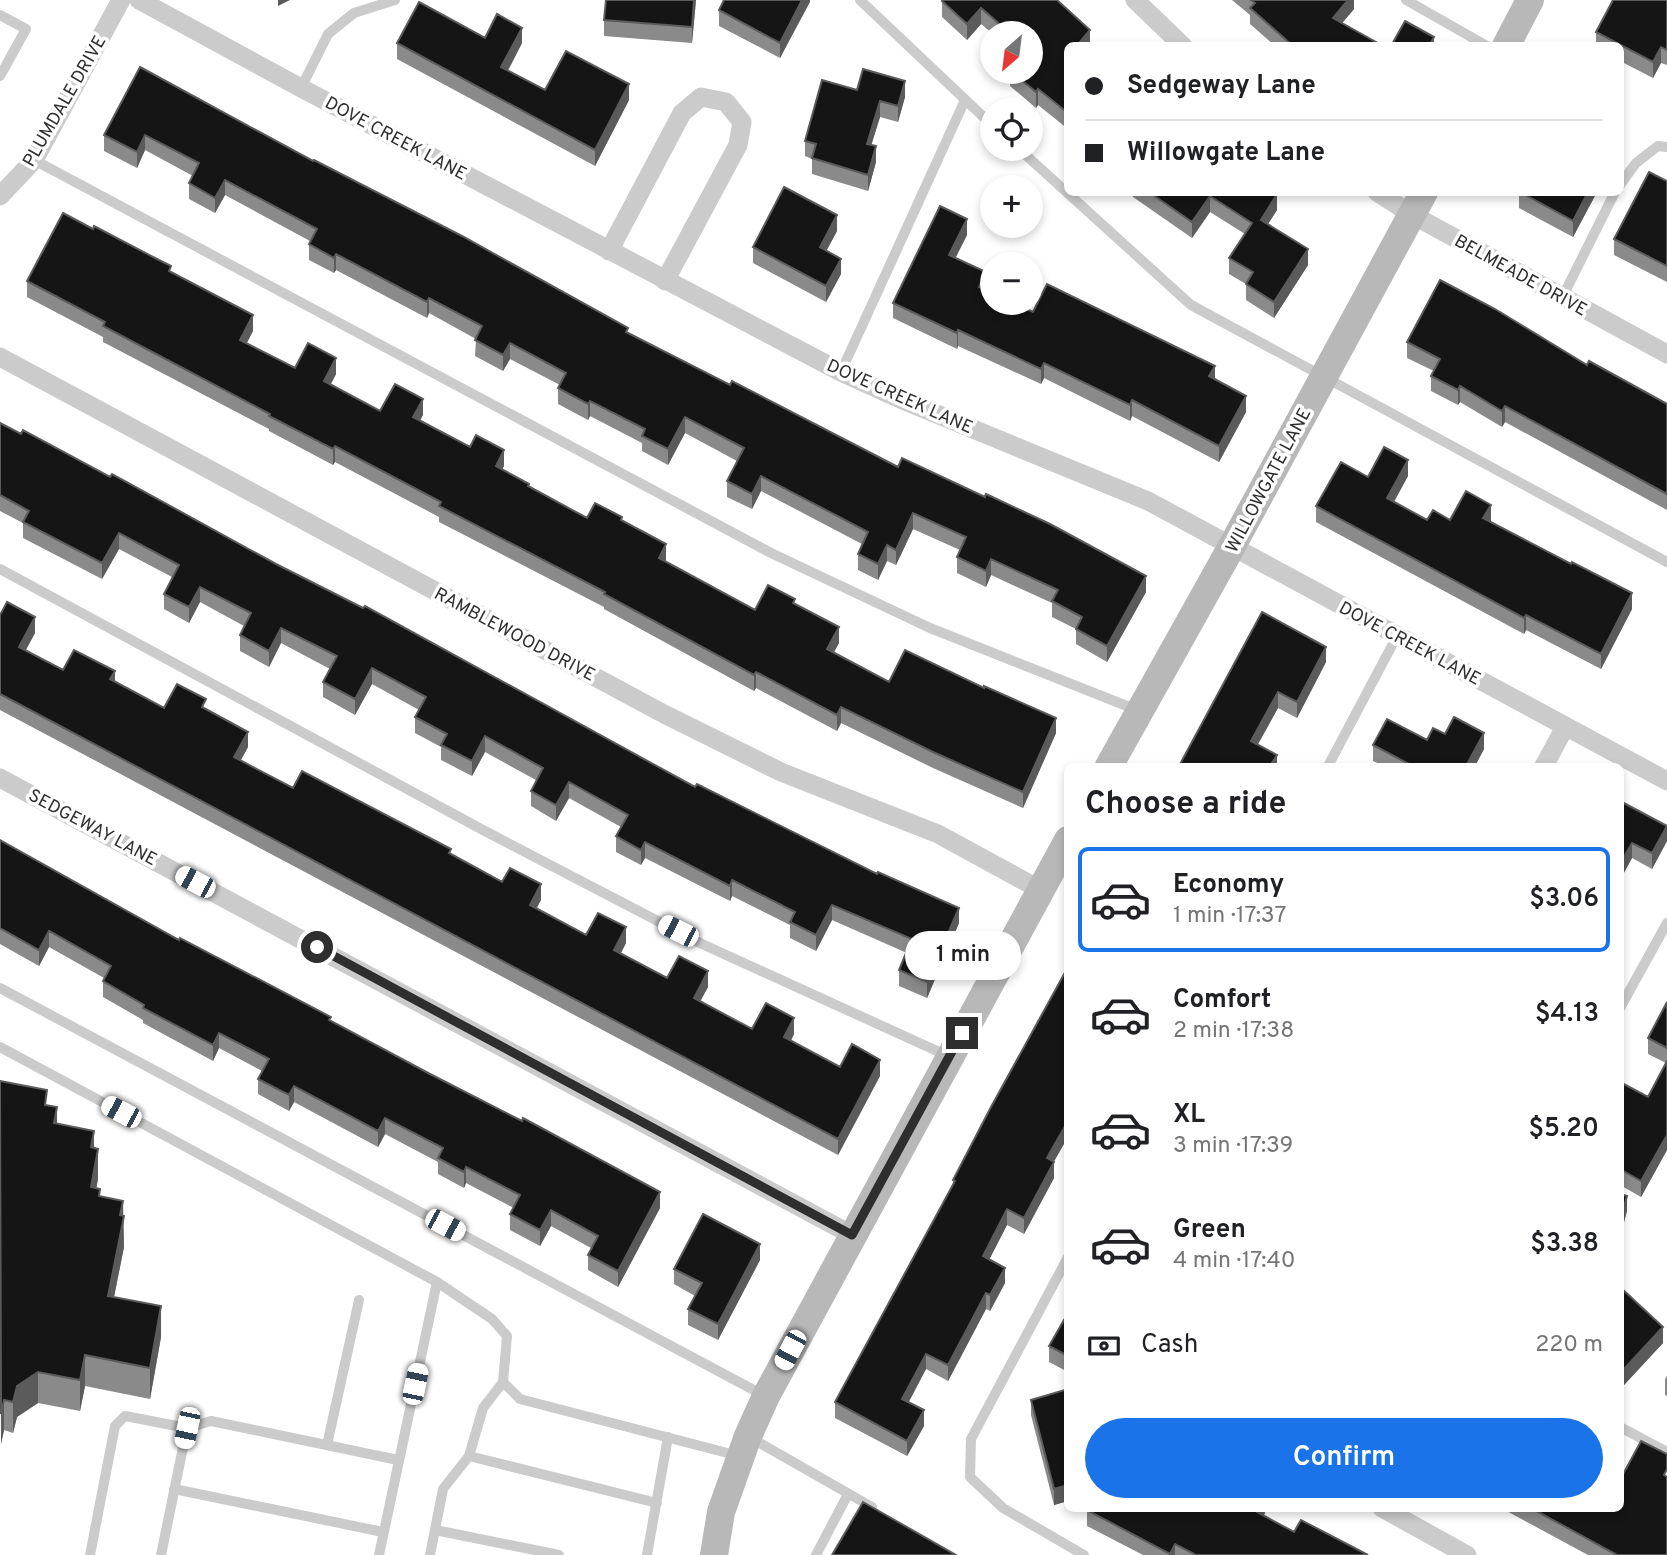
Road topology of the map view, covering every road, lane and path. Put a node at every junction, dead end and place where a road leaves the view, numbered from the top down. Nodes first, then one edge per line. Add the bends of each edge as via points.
1 (121, 0) edge
2 (139, 0) edge
3 (395, 0) edge
4 (860, 0) edge
5 (1135, 0) edge
6 (1406, 0) edge
7 (1530, 0) edge
8 (0, 15) edge
9 (1179, 42) edge
10 (1481, 42) edge
11 (1508, 42) edge
12 (0, 76) edge
13 (301, 88) junction
14 (965, 100) junction
15 (980, 114) edge
16 (1667, 147) edge
17 (34, 160) junction
18 (1032, 161) edge
19 (1624, 180) edge
20 (1064, 190) edge
21 (0, 196) edge
22 (1071, 196) edge
23 (1390, 196) edge
24 (1613, 196) edge
25 (1417, 204) edge
26 (609, 251) junction
27 (666, 281) junction
28 (1562, 298) junction
29 (1667, 354) edge
30 (0, 357) edge
31 (841, 372) junction
32 (1324, 377) junction
33 (1232, 546) junction
34 (1667, 562) edge
35 (0, 569) edge
36 (1397, 636) junction
37 (1141, 712) junction
38 (1566, 727) junction
39 (1112, 763) edge
40 (1330, 763) edge
41 (1546, 763) edge
42 (0, 778) edge
43 (1667, 781) edge
44 (1064, 847) edge
45 (1039, 889) junction
46 (1667, 923) edge
47 (0, 988) edge
48 (1624, 1001) edge
49 (0, 1046) edge
50 (949, 1056) junction
51 (852, 1235) junction
52 (1064, 1264) edge
53 (437, 1282) junction
54 (359, 1300) dead end
55 (503, 1382) junction
56 (766, 1396) junction
57 (187, 1428) junction
58 (1624, 1429) edge
59 (668, 1437) junction
60 (327, 1445) junction
61 (744, 1446) junction
62 (1667, 1452) edge
63 (469, 1455) junction
64 (398, 1460) junction
65 (174, 1489) junction
66 (848, 1494) junction
67 (657, 1503) junction
68 (1388, 1512) edge
69 (884, 1514) edge
70 (435, 1530) junction
71 (383, 1532) junction
72 (90, 1555) edge
73 (161, 1555) edge
74 (379, 1555) edge
75 (430, 1555) edge
76 (559, 1555) edge
77 (647, 1555) edge
78 (714, 1555) edge
79 (816, 1555) edge
80 (1084, 1555) edge
81 (1467, 1555) edge

1 - 17 street, PLUMDALE DRIVE
2 - 13 street, DOVE CREEK LANE
3 - 13 lane via 354,13 328,34
4 - 14 lane
5 - 9 street
6 - 10 lane
7 - 11 street
8 - 12 lane via 26,29
13 - 26 street, DOVE CREEK LANE
14 - 15 lane
14 - 31 lane
16 - 19 lane via 1658,146
17 - 21 street, PLUMDALE DRIVE
17 - 37 lane via 771,553 930,628
18 - 20 lane
22 - 32 lane via 1191,305
23 - 25 street, BELMEADE DRIVE
24 - 28 lane
25 - 28 street, BELMEADE DRIVE
25 - 32 street, WILLOWGATE LANE
26 - 27 street, DOVE CREEK LANE
26 - 27 street via 682,113 701,97 726,102 742,121 738,145
27 - 31 street, DOVE CREEK LANE
28 - 29 street, BELMEADE DRIVE
30 - 45 street, RAMBLEWOOD DRIVE via 664,714 781,772 938,834
31 - 33 street, DOVE CREEK LANE via 1148,501
32 - 33 street, WILLOWGATE LANE
32 - 34 lane
33 - 36 street, DOVE CREEK LANE
33 - 37 street, WILLOWGATE LANE
35 - 50 lane via 702,944
36 - 38 street, DOVE CREEK LANE
36 - 40 lane
37 - 39 street, WILLOWGATE LANE
38 - 41 street
38 - 43 street, DOVE CREEK LANE
42 - 51 street, SEDGEWAY LANE
44 - 45 street
45 - 50 street
46 - 48 lane
47 - 56 lane
49 - 53 lane
50 - 51 street
51 - 56 street
52 - 80 lane via 971,1438 970,1477 1003,1508
53 - 55 lane via 492,1319 507,1336
53 - 64 lane
54 - 60 lane
55 - 59 lane via 520,1399
55 - 63 lane via 484,1408
56 - 61 street
57 - 60 lane via 211,1421
57 - 65 lane
57 - 72 lane via 125,1416 115,1426
58 - 62 lane
59 - 61 lane
59 - 67 lane
60 - 64 lane
61 - 66 lane
61 - 78 street via 721,1512
63 - 67 lane
63 - 70 lane via 443,1489
64 - 71 lane
65 - 71 lane
65 - 73 lane
66 - 69 lane
66 - 79 lane
67 - 77 lane
68 - 81 street
70 - 75 lane
70 - 76 lane
71 - 74 lane

